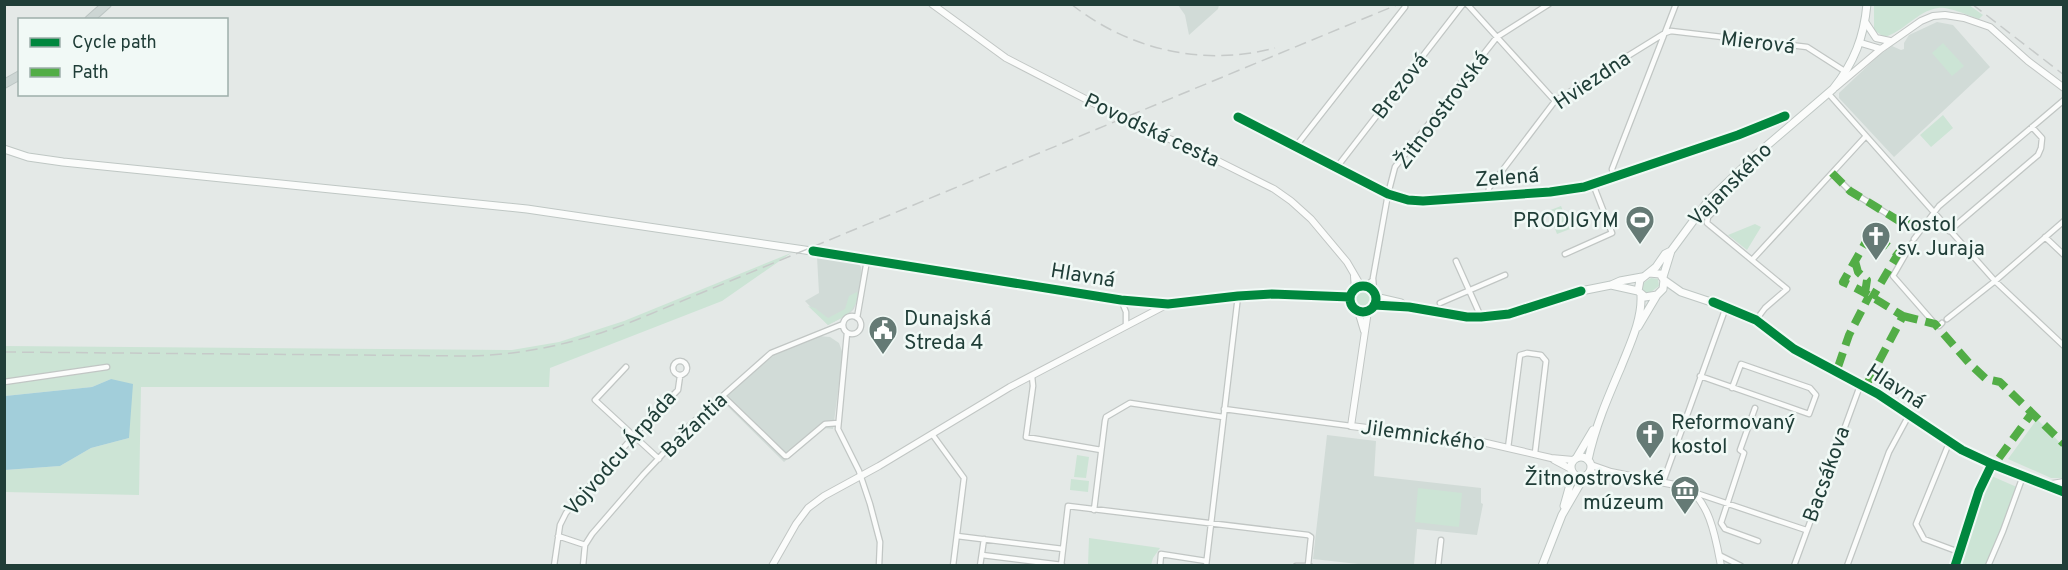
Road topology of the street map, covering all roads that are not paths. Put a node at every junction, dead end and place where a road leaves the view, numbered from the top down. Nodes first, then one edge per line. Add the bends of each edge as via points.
1 (107, 4) edge
2 (932, 4) edge
3 (1465, 4) edge
4 (1549, 4) edge
5 (1676, 4) edge
6 (1867, 4) edge
7 (1405, 7) dead end
8 (91, 18) edge
9 (1866, 23) junction
10 (1665, 33) junction
11 (1497, 37) junction
12 (1891, 41) junction
13 (1861, 43) junction
14 (1881, 49) junction
15 (1846, 72) junction
16 (18, 76) edge
17 (4, 84) edge
18 (2064, 87) edge
19 (1831, 91) junction
20 (2064, 100) edge
21 (1555, 101) junction
22 (1785, 116) dead end
23 (1238, 117) dead end
24 (2032, 127) junction
25 (1866, 136) junction
26 (1296, 146) junction
27 (4, 149) edge
28 (1337, 167) junction
29 (1832, 173) junction
30 (1614, 178) junction
31 (1593, 184) junction
32 (1388, 194) junction
33 (1488, 197) junction
34 (1708, 201) junction
35 (1933, 213) junction
36 (2064, 221) edge
37 (1921, 230) junction
38 (1948, 231) junction
39 (2045, 237) junction
40 (1671, 251) junction
41 (1565, 254) dead end
42 (2064, 255) edge
43 (867, 260) junction
44 (1752, 260) junction
45 (1456, 261) dead end
46 (1505, 275) dead end
47 (1646, 275) junction
48 (1663, 278) junction
49 (1373, 280) junction
50 (1995, 281) junction
51 (1611, 285) junction
52 (1360, 287) junction
53 (1469, 290) junction
54 (1681, 292) junction
55 (1640, 293) junction
56 (1658, 294) junction
57 (1238, 296) junction
58 (1350, 297) junction
59 (1374, 298) junction
60 (1121, 300) junction
61 (1440, 303) dead end
62 (1168, 304) junction
63 (1726, 306) junction
64 (1358, 311) junction
65 (1368, 311) junction
66 (1481, 317) junction
67 (857, 318) junction
68 (1756, 320) junction
69 (843, 324) junction
70 (1126, 326) junction
71 (1636, 329) junction
72 (1364, 332) junction
73 (847, 333) junction
74 (2064, 346) edge
75 (107, 367) dead end
76 (626, 367) dead end
77 (680, 376) dead end
78 (1032, 376) junction
79 (1700, 376) junction
80 (4, 382) edge
81 (1860, 383) junction
82 (1732, 388) junction
83 (723, 396) junction
84 (1755, 408) dead end
85 (1224, 409) junction
86 (1909, 415) junction
87 (1223, 417) junction
88 (1599, 420) junction
89 (838, 423) junction
90 (1352, 426) junction
91 (932, 434) junction
92 (634, 436) junction
93 (1949, 443) junction
94 (1508, 448) junction
95 (1101, 450) junction
96 (1535, 453) junction
97 (1551, 458) junction
98 (658, 459) junction
99 (1575, 459) junction
100 (1590, 462) junction
101 (1992, 464) junction
102 (1572, 472) junction
103 (1611, 472) junction
104 (861, 476) junction
105 (1586, 476) junction
106 (2023, 476) junction
107 (1663, 482) junction
108 (2064, 482) edge
109 (2044, 485) junction
110 (1693, 492) junction
111 (2064, 492) edge
112 (1727, 502) junction
113 (1094, 510) junction
114 (1562, 515) junction
115 (1210, 524) junction
116 (1806, 530) junction
117 (558, 536) junction
118 (957, 536) junction
119 (981, 539) junction
120 (1441, 540) dead end
121 (1758, 541) dead end
122 (585, 545) junction
123 (1063, 549) junction
124 (1959, 552) junction
125 (982, 555) junction
126 (1719, 555) junction
127 (1206, 563) edge
128 (1061, 565) edge
129 (1309, 565) edge
130 (554, 566) edge
131 (583, 566) edge
132 (772, 566) edge
133 (879, 566) edge
134 (953, 566) edge
135 (980, 566) edge
136 (1160, 566) edge
137 (1296, 566) edge
138 (1438, 566) edge
139 (1542, 566) edge
140 (1721, 566) edge
141 (1741, 566) edge
142 (1794, 566) edge
143 (1846, 566) edge
144 (1955, 566) edge
145 (1988, 566) edge

1 - 8 main road
2 - 52 street, Povodská cesta via 1006,58 1130,122 1274,189 1311,219 1347,262
3 - 11 street
3 - 28 street, Brezová
4 - 11 street, Žitnoostrovská
5 - 10 street
6 - 9 main road, Vajanského
7 - 26 street
9 - 12 street via 1876,38
9 - 13 main road, Vajanského
10 - 15 street, Mierová via 1807,47
10 - 21 street, Hviezdna
10 - 30 street via 1612,169
11 - 21 street
11 - 32 street, Žitnoostrovská via 1395,168
12 - 14 street
12 - 18 street via 1933,16 1964,18 1990,27
13 - 14 street
13 - 15 main road, Vajanského
14 - 19 street
15 - 19 main road, Vajanského
16 - 17 main road
19 - 25 street
19 - 34 main road, Vajanského
20 - 24 street
21 - 33 street, Hviezdna via 1489,188
22 - 30 street, Zelená
23 - 26 street, Zelená
24 - 35 street
24 - 38 street via 2042,138 2038,155
25 - 29 street
25 - 35 street
26 - 28 street, Zelená
27 - 43 main road, Hlavná via 63,162 527,209
28 - 32 street, Zelená
29 - 37 street via 1850,191 1909,227 1911,224
29 - 44 street
30 - 31 street, Zelená
31 - 33 street, Zelená
31 - 41 street via 1612,232
32 - 33 street, Zelená via 1408,200
32 - 49 street, Žitnoostrovská
34 - 40 main road, Vajanského
34 - 44 street via 1716,209 1707,223
35 - 37 street
35 - 38 street
36 - 39 street
37 - 50 street via 1893,276 1935,324 1939,326
38 - 50 street
39 - 42 street
39 - 50 street
40 - 47 main road
40 - 48 main road
43 - 60 main road, Hlavná
43 - 67 street
44 - 68 street via 1787,289
45 - 53 street
46 - 53 street
47 - 48 main road via 1656,273
47 - 51 main road
47 - 55 main road via 1638,285
48 - 54 main road
48 - 56 main road via 1663,289
49 - 52 street
49 - 59 street, Žitnoostrovská
50 - 74 street
51 - 55 main road
51 - 66 main road via 1509,314
52 - 58 main road
52 - 59 main road
53 - 61 street
53 - 66 street
54 - 56 main road
54 - 63 main road, Hlavná
55 - 56 main road via 1649,297
55 - 71 main road
56 - 71 main road
57 - 58 main road, Hlavná
57 - 62 main road, Hlavná
57 - 85 street
58 - 64 main road via 1351,306
59 - 65 main road
59 - 66 main road
60 - 62 main road, Hlavná
60 - 70 street
62 - 70 street
63 - 68 main road, Hlavná
63 - 79 street
64 - 65 main road
64 - 72 street, Jilemnického
65 - 72 street, Jilemnického
67 - 69 street via 848,317
67 - 73 street via 859,331
68 - 81 main road, Hlavná via 1794,349
69 - 73 street
69 - 83 street, Bažantia via 771,353
70 - 78 street
71 - 88 main road
72 - 90 street, Jilemnického
73 - 89 street
75 - 80 street
76 - 92 street via 595,400
77 - 92 street, Vojvodcu Árpáda via 678,390
78 - 91 street
78 - 95 street via 1026,437
79 - 82 street
79 - 107 street
81 - 86 main road, Hlavná
81 - 116 street, Bacsákova
82 - 82 street via 1809,414 1816,395 1810,388 1741,364
83 - 89 street via 785,456 825,424
83 - 98 street, Bažantia
84 - 112 street
85 - 87 street
85 - 90 street
86 - 93 main road, Hlavná
86 - 143 street via 1888,452
87 - 95 street via 1130,403 1106,417
87 - 115 street
88 - 99 main road
88 - 100 main road
89 - 104 street
90 - 94 street, Jilemnického
91 - 104 street
91 - 118 street via 964,478
92 - 98 street
92 - 117 street, Vojvodcu Árpáda via 566,513
93 - 101 main road, Hlavná
93 - 124 street via 1917,518 1917,527 1924,539
94 - 96 street, Jilemnického
94 - 96 street via 1520,355 1527,352 1541,355 1546,361
95 - 113 street
96 - 97 street, Jilemnického
97 - 99 street, Jilemnického
97 - 102 street, Jilemnického
98 - 122 street, Bažantia
99 - 100 main road via 1584,457
99 - 102 main road
100 - 103 street
100 - 105 main road
101 - 106 main road, Hlavná
101 - 124 street
102 - 105 main road
102 - 114 main road
103 - 105 street
103 - 107 street
104 - 132 street via 808,508
104 - 133 street via 880,542
105 - 114 main road
106 - 109 main road, Hlavná
106 - 145 street
107 - 110 street
108 - 109 street
109 - 111 main road, Hlavná
110 - 112 street
110 - 126 street via 1709,520
112 - 116 street
112 - 121 street via 1723,527
113 - 115 street
113 - 123 street via 1068,506
114 - 139 main road
115 - 127 street
115 - 129 street via 1311,537
116 - 142 street, Bacsákova
117 - 122 street
117 - 130 street, Vojvodcu Árpáda
118 - 119 street
118 - 134 street
119 - 123 street
119 - 125 street
120 - 138 street
122 - 131 street
123 - 128 street
124 - 144 street
125 - 128 street
125 - 135 street
126 - 140 street
126 - 141 street
127 - 136 street via 1161,554
129 - 137 street

